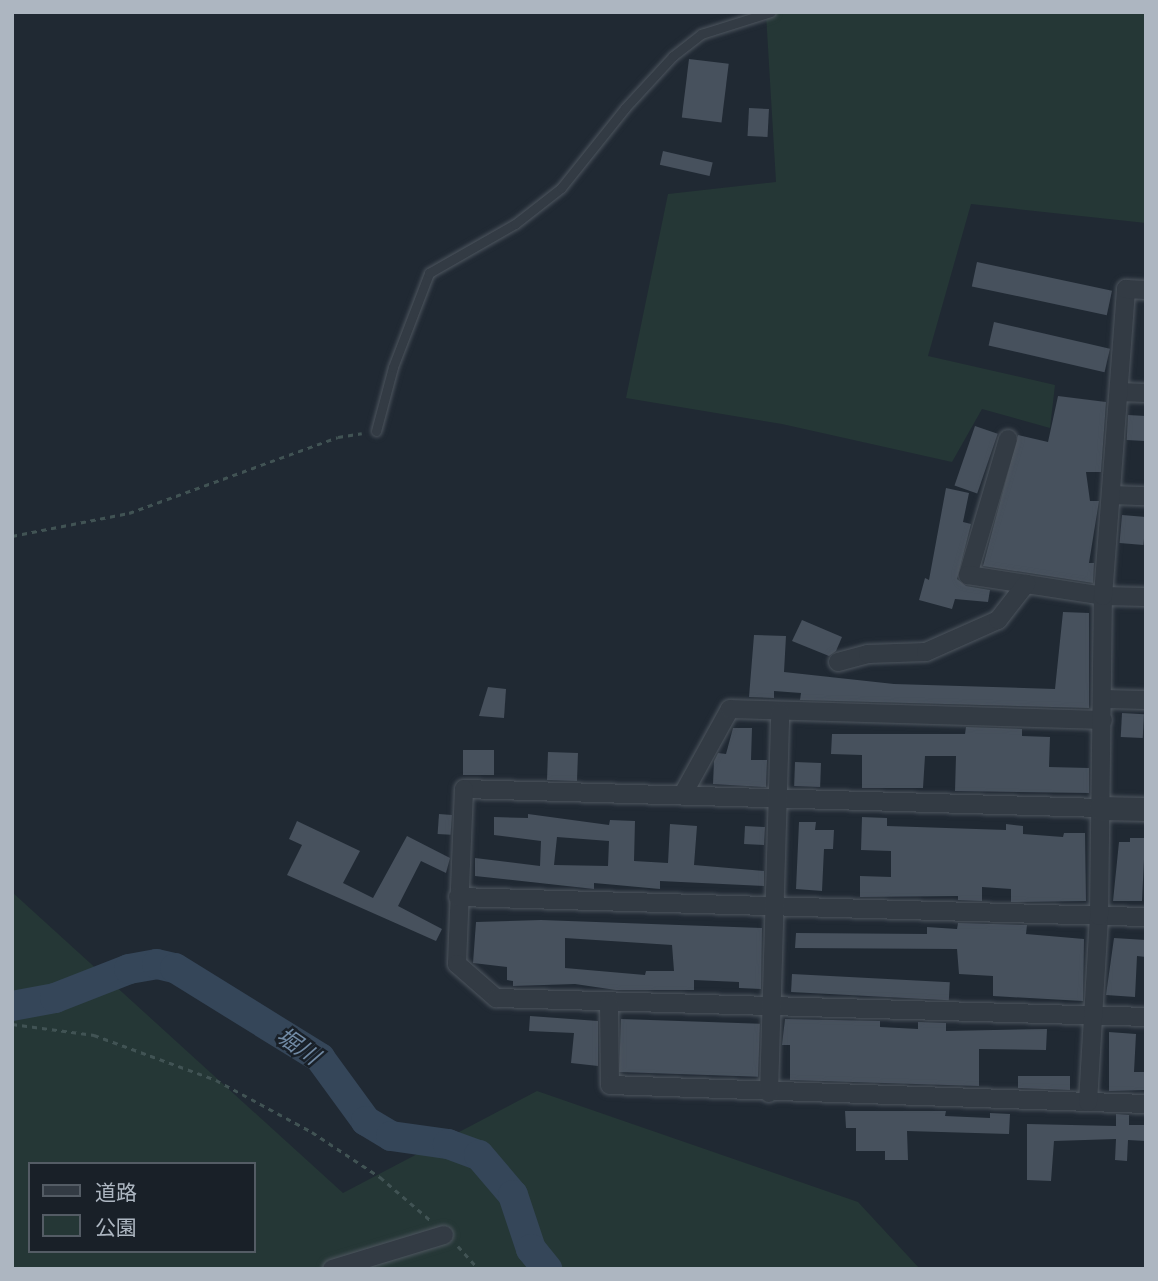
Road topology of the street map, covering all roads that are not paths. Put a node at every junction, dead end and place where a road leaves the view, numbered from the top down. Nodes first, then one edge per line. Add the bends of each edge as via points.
1 (771, 12) edge
2 (1146, 290) edge
3 (1119, 392) junction
4 (1146, 393) edge
5 (376, 431) road end
6 (1008, 439) dead end
7 (1111, 495) junction
8 (1146, 496) edge
9 (1026, 584) junction
10 (1103, 596) junction
11 (1146, 597) edge
12 (838, 662) dead end
13 (1104, 699) junction
14 (1146, 700) edge
15 (780, 712) junction
16 (1103, 720) junction
17 (682, 794) junction
18 (778, 799) junction
19 (1100, 808) junction
20 (1146, 809) edge
21 (458, 897) junction
22 (774, 905) junction
23 (1098, 916) junction
24 (1146, 917) edge
25 (609, 1004) junction
26 (772, 1009) junction
27 (1094, 1016) junction
28 (1146, 1017) edge
29 (769, 1093) junction
30 (1088, 1102) junction
31 (1146, 1104) edge
32 (444, 1235) road end
33 (332, 1269) edge

1 - 5 lane via 734,22 692,42 625,108 561,188 515,224 429,273 393,367
2 - 3 street via 1126,289
3 - 4 street
3 - 7 street
6 - 9 street via 968,575
7 - 8 street
7 - 10 street
9 - 10 street
9 - 12 street via 998,620 926,652 868,654
10 - 11 street
10 - 13 street
13 - 14 street
13 - 16 street
15 - 16 street
15 - 17 street via 730,709
15 - 18 street
16 - 19 street
17 - 18 street
17 - 21 street via 464,789
18 - 19 street
18 - 22 street
19 - 20 street
19 - 23 street
21 - 22 street
21 - 25 street via 457,964 496,998
22 - 23 street
22 - 26 street
23 - 24 street
23 - 27 street
25 - 26 street
25 - 29 street via 610,1085
26 - 27 street
26 - 29 street
27 - 28 street
27 - 30 street
29 - 30 street
30 - 31 street
32 - 33 street

